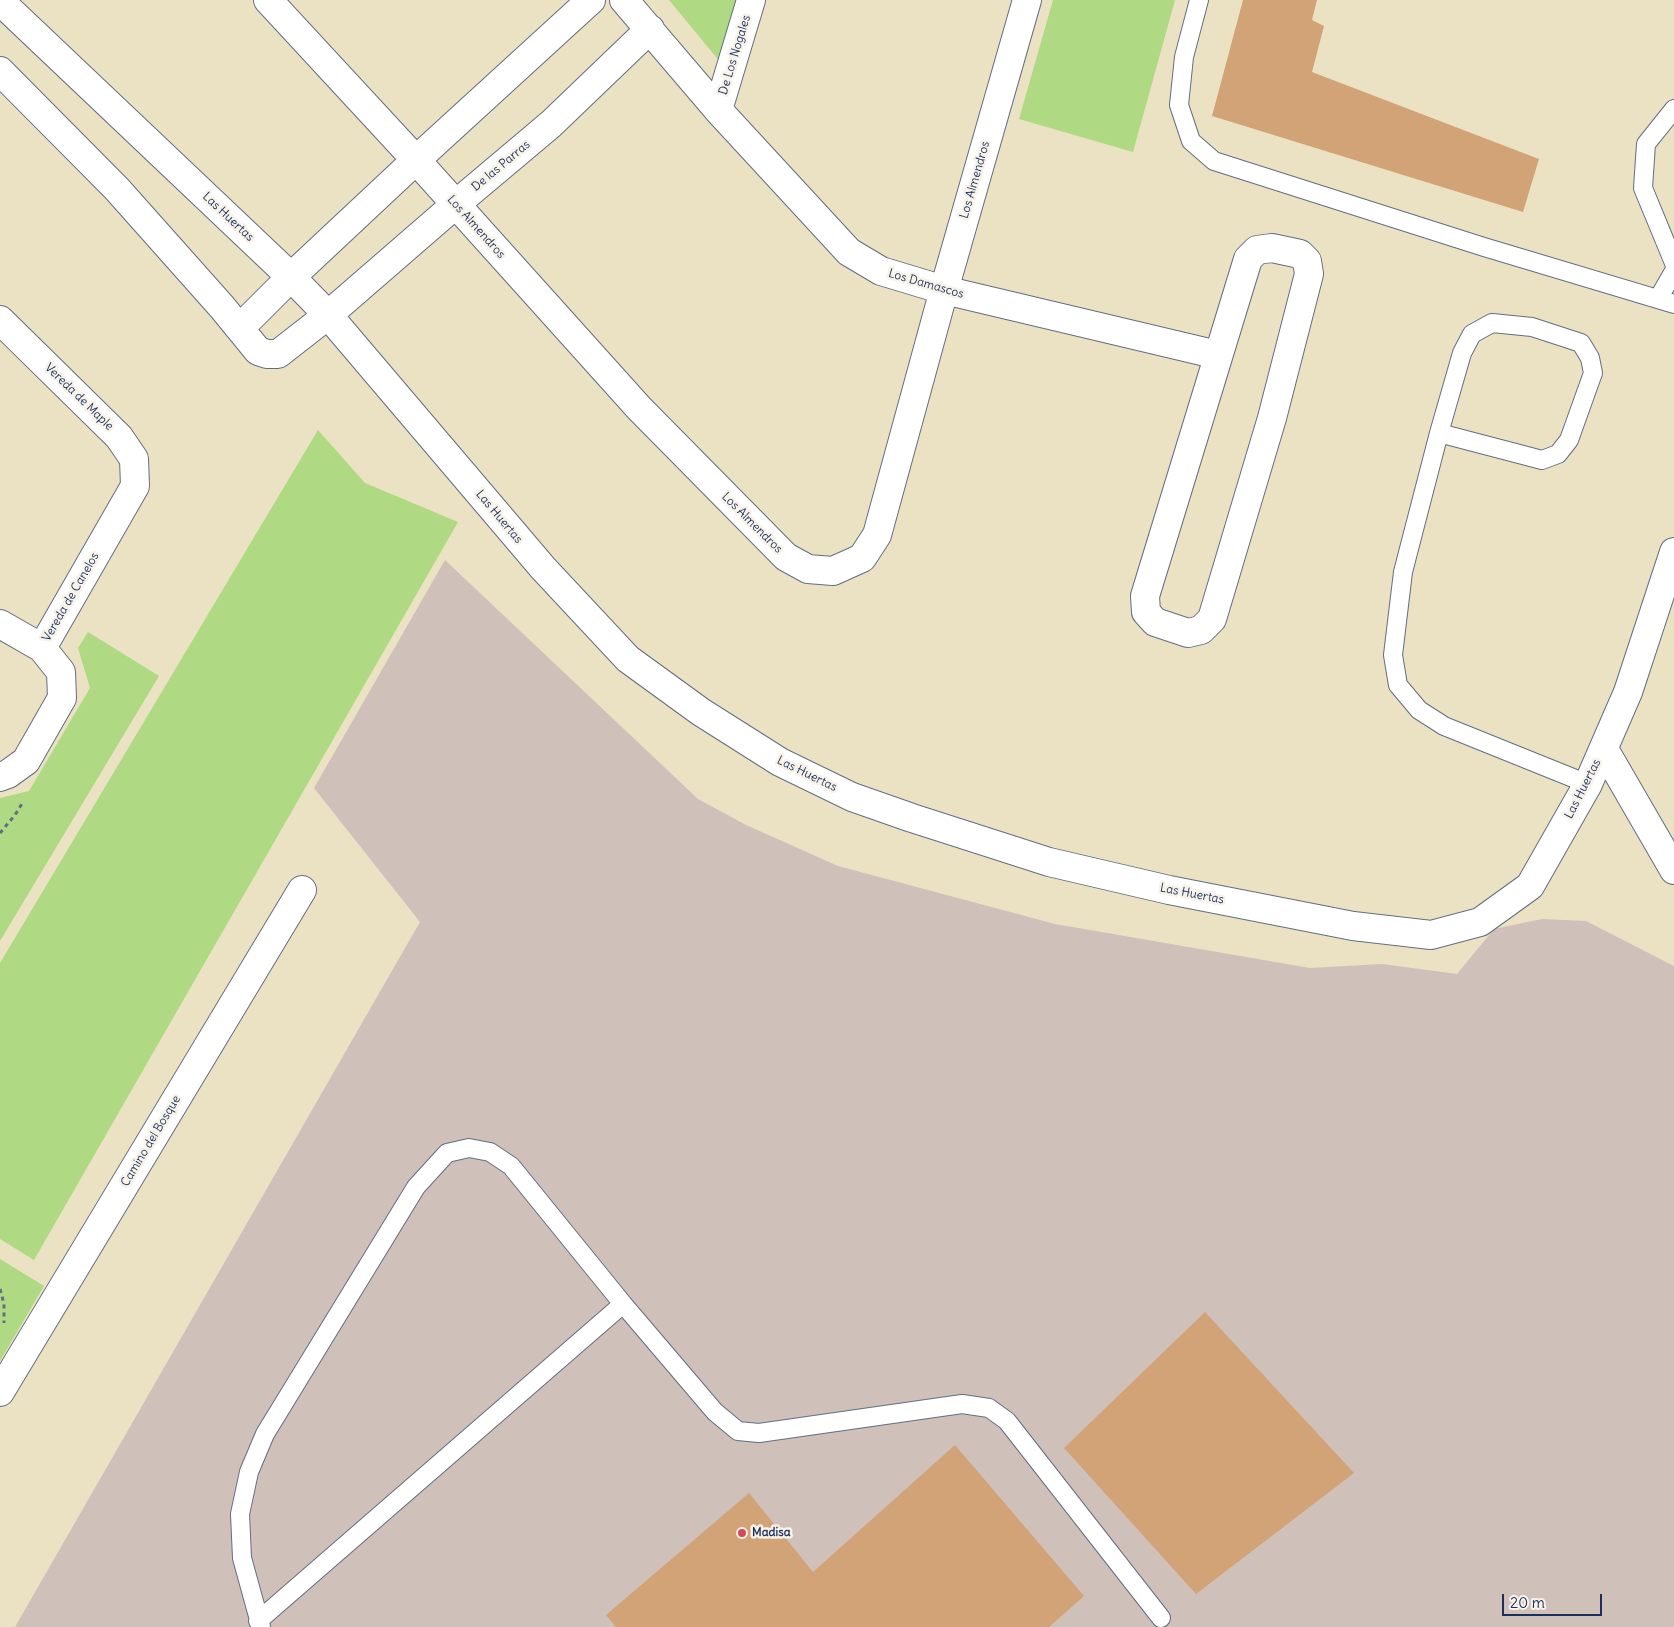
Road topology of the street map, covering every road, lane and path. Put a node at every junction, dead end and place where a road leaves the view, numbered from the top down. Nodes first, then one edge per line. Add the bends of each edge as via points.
1 (0, 0) edge
2 (268, 0) edge
3 (591, 0) edge
4 (624, 0) edge
5 (751, 0) edge
6 (1027, 0) edge
7 (1199, 0) edge
8 (650, 29) junction
9 (0, 71) edge
10 (1674, 109) edge
11 (718, 110) junction
12 (416, 160) junction
13 (456, 204) junction
14 (1674, 263) edge
15 (1674, 271) edge
16 (292, 277) junction
17 (944, 290) junction
18 (1666, 302) edge
19 (328, 315) junction
20 (0, 320) edge
21 (240, 328) junction
22 (1218, 355) junction
23 (1439, 433) junction
24 (135, 486) joint
25 (1674, 552) edge
26 (0, 624) edge
27 (42, 648) junction
28 (1604, 749) junction
29 (0, 776) edge
30 (1588, 784) junction
31 (1674, 870) edge
32 (302, 890) dead end
33 (623, 1304) junction
34 (0, 1392) edge
35 (1161, 1618) dead end
36 (260, 1624) edge

1 - 16 street, Las Huertas
2 - 12 street, Los Almendros
3 - 12 street
4 - 8 street, Los Damascos
5 - 11 street, De Los Nogales
6 - 17 street, Los Almendros
7 - 18 lane via 1184,57 1179,105 1191,141 1214,161
8 - 11 street, Los Damascos
8 - 13 street, De las Parras via 551,124
9 - 21 street via 117,189
10 - 14 lane via 1646,144 1643,188
11 - 17 street, Los Damascos via 849,252 881,271
12 - 13 street, Los Almendros
12 - 16 street
13 - 17 street, Los Almendros via 639,408 786,557 808,569 833,571 862,558 877,535
13 - 19 street, De las Parras
15 - 18 lane
16 - 19 street, Las Huertas
16 - 21 street
17 - 22 street, Los Damascos
19 - 21 street, De las Parras via 278,354 258,351
19 - 30 street, Las Huertas via 543,568 628,659 701,712 780,762 852,797 1049,862 1169,890 1343,924 1431,934 1480,922 1530,886
20 - 24 street, Vereda de Maple via 119,437 134,459
22 - 22 street via 1145,596 1146,612 1155,622 1188,633 1201,630 1212,619 1272,418 1309,274 1307,261 1300,254 1272,248 1257,250 1248,259
23 - 23 lane via 1462,353 1472,334 1492,323 1532,327 1581,343 1590,358 1593,373 1569,440 1558,454 1542,460
23 - 30 lane via 1403,572 1393,655 1398,685 1419,710 1444,726
24 - 27 street, Vereda de Canelos
25 - 28 street, Las Huertas via 1628,692
26 - 27 street
27 - 29 street, Vereda de Canelos via 61,672 62,698 26,761
28 - 30 street, Las Huertas
28 - 31 street
32 - 34 street, Camino del Bosque
33 - 35 lane via 716,1412 738,1430 759,1433 962,1404 989,1408 1007,1421
33 - 36 lane
33 - 36 lane via 511,1166 490,1152 469,1148 447,1153 416,1187 265,1434 249,1472 240,1514 242,1558

